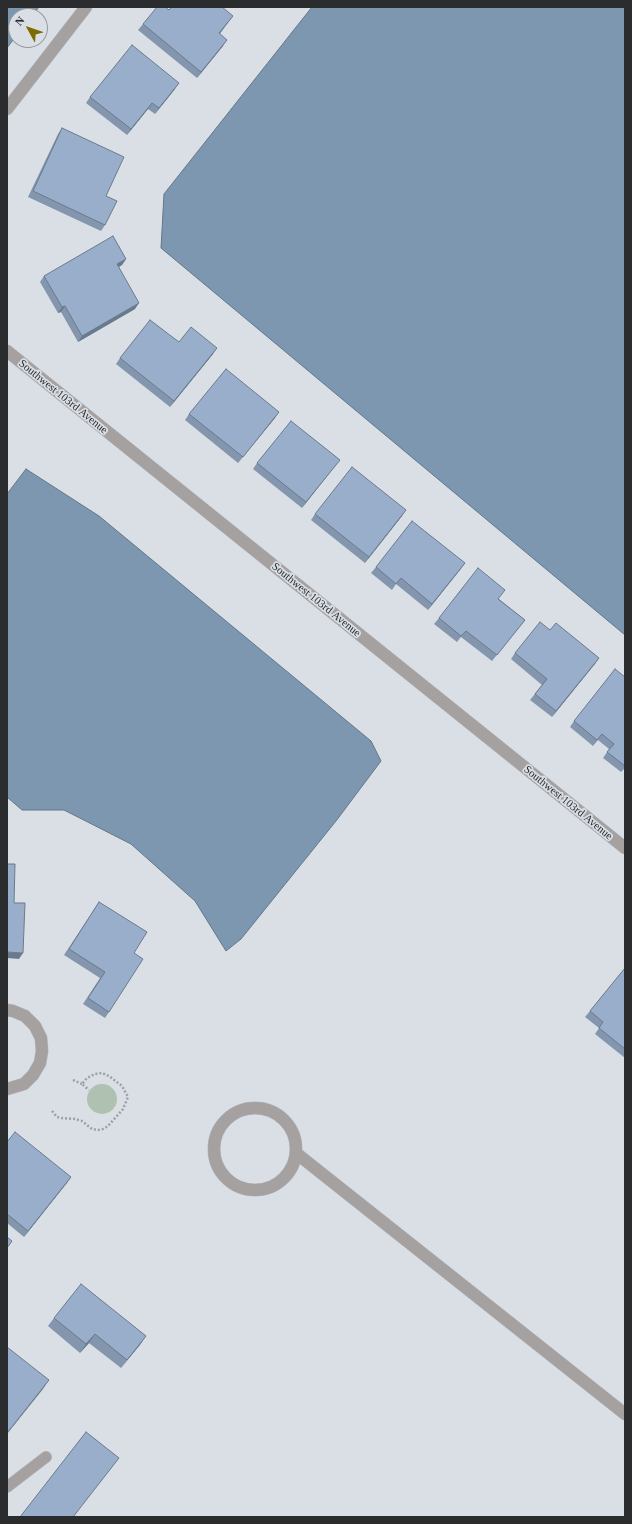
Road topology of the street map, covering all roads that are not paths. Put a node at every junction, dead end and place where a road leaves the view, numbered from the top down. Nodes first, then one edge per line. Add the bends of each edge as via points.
1 (86, 7) edge
2 (7, 109) edge
3 (7, 351) edge
4 (625, 848) edge
5 (7, 1010) edge
6 (7, 1089) edge
7 (296, 1153) junction
8 (625, 1414) edge
9 (46, 1457) dead end
10 (7, 1487) edge

1 - 2 street
3 - 4 street, Southwest 103rd Avenue
5 - 6 street via 25,1016 35,1026 41,1038 42,1051 34,1075 24,1084
7 - 7 street via 292,1166 284,1177 274,1186 260,1190 234,1184 224,1175 217,1163 214,1150 216,1136 222,1124 244,1109 257,1108 270,1110 282,1117 295,1139
7 - 8 street
9 - 10 lane

